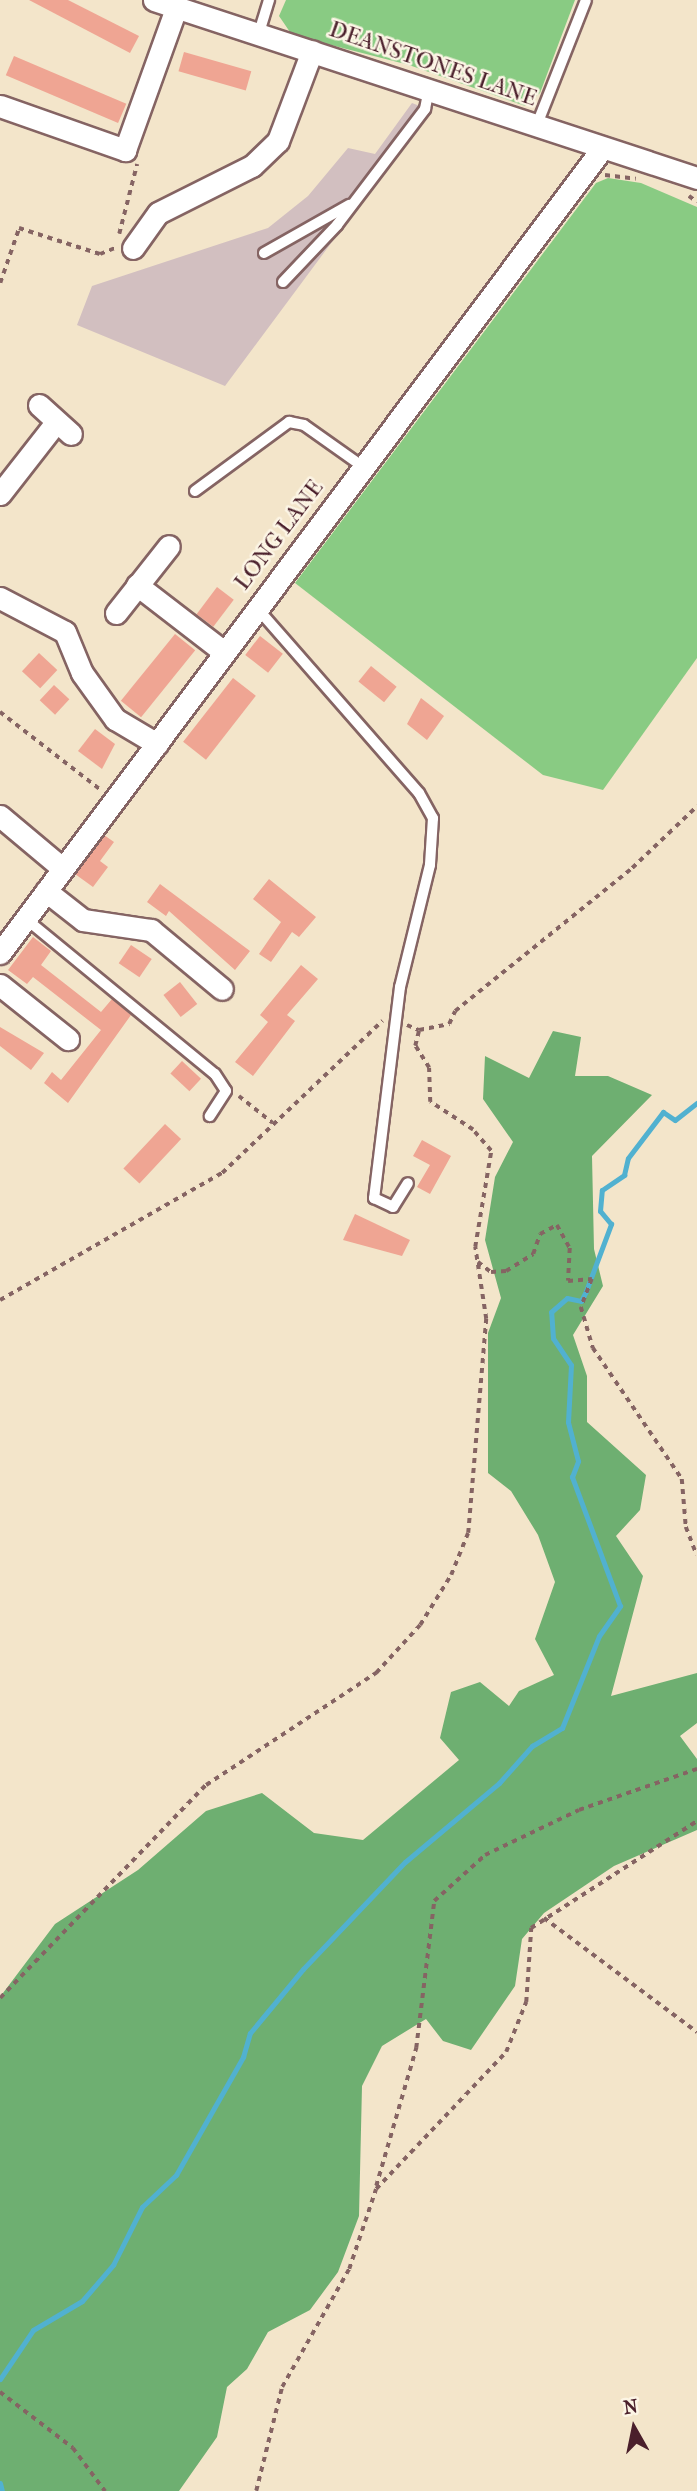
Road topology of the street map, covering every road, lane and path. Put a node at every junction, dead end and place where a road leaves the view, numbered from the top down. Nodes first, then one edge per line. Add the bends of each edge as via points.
1 (154, 0) edge
2 (269, 0) edge
3 (586, 0) edge
4 (175, 11) junction
5 (258, 36) junction
6 (312, 51) junction
7 (429, 89) junction
8 (0, 106) edge
9 (536, 127) junction
10 (131, 135) junction
11 (601, 150) junction
12 (577, 181) junction
13 (649, 181) dead end
14 (690, 185) edge
15 (697, 202) edge
16 (349, 205) junction
17 (133, 248) dead end
18 (264, 253) dead end
19 (283, 282) dead end
20 (0, 283) edge
21 (39, 405) dead end
22 (362, 467) junction
23 (195, 491) dead end
24 (0, 494) edge
25 (169, 545) dead end
26 (137, 585) junction
27 (0, 598) edge
28 (257, 608) junction
29 (116, 613) dead end
30 (224, 652) junction
31 (0, 712) edge
32 (156, 744) junction
33 (114, 800) junction
34 (697, 806) edge
35 (0, 816) edge
36 (62, 868) junction
37 (46, 891) junction
38 (26, 919) junction
39 (4, 941) edge
40 (0, 985) edge
41 (222, 989) dead end
42 (395, 1025) junction
43 (419, 1030) junction
44 (68, 1039) dead end
45 (223, 1084) junction
46 (210, 1116) dead end
47 (273, 1123) junction
48 (408, 1183) dead end
49 (475, 1250) junction
50 (0, 1300) edge
51 (697, 1555) edge
52 (697, 1769) edge
53 (697, 1821) edge
54 (544, 1918) junction
55 (0, 1998) edge
56 (697, 2032) edge
57 (376, 2189) junction
58 (2, 2394) edge
59 (105, 2491) edge
60 (256, 2491) edge

1 - 4 street, DEANSTONES LANE
2 - 5 lane
3 - 9 lane
4 - 5 street, DEANSTONES LANE
4 - 10 street
5 - 6 street, DEANSTONES LANE
6 - 7 street, DEANSTONES LANE
6 - 17 street via 278,141 252,166 158,213
7 - 9 street, DEANSTONES LANE
7 - 16 lane via 425,109
8 - 10 street via 125,150
9 - 11 street, DEANSTONES LANE
10 - 20 path via 144,139 115,249 100,254 19,228
11 - 12 street, LONG LANE
11 - 14 street, DEANSTONES LANE
12 - 13 path via 590,186 606,175
12 - 22 street, LONG LANE
14 - 15 path
16 - 18 lane
16 - 19 lane via 305,265
21 - 24 street via 62,430
22 - 23 lane via 304,425 289,422
22 - 28 street, LONG LANE
25 - 26 street
26 - 29 street
26 - 30 street
27 - 32 street via 65,632 82,673 115,719
28 - 30 street, LONG LANE
28 - 42 lane via 419,793 433,818 430,865
30 - 32 street, LONG LANE
31 - 33 path
32 - 33 street, LONG LANE
33 - 36 street, LONG LANE
34 - 43 path via 632,868 456,1011 449,1024
35 - 36 street
36 - 37 street, LONG LANE
37 - 38 street, LONG LANE
37 - 41 street via 83,920 151,929
38 - 39 street, LONG LANE
38 - 45 lane
40 - 44 street
42 - 43 path
42 - 47 path via 377,1019
42 - 48 lane via 374,1198 393,1207
43 - 49 path via 415,1046 429,1068 430,1102 473,1130 491,1151
45 - 46 lane via 223,1103
45 - 47 path
47 - 50 path via 222,1173
49 - 51 path via 491,1272 506,1271 533,1254 540,1234 556,1225 570,1248 568,1281 582,1275 592,1279 581,1307 593,1348 682,1479 686,1527
49 - 55 path via 486,1319 468,1533 442,1593 376,1673 197,1793
52 - 57 path via 579,1810 485,1855 434,1901 416,2048
53 - 54 path
54 - 56 path
54 - 57 path via 531,1927 526,2002 506,2052
57 - 60 path via 349,2269 282,2387
58 - 59 path via 73,2448

